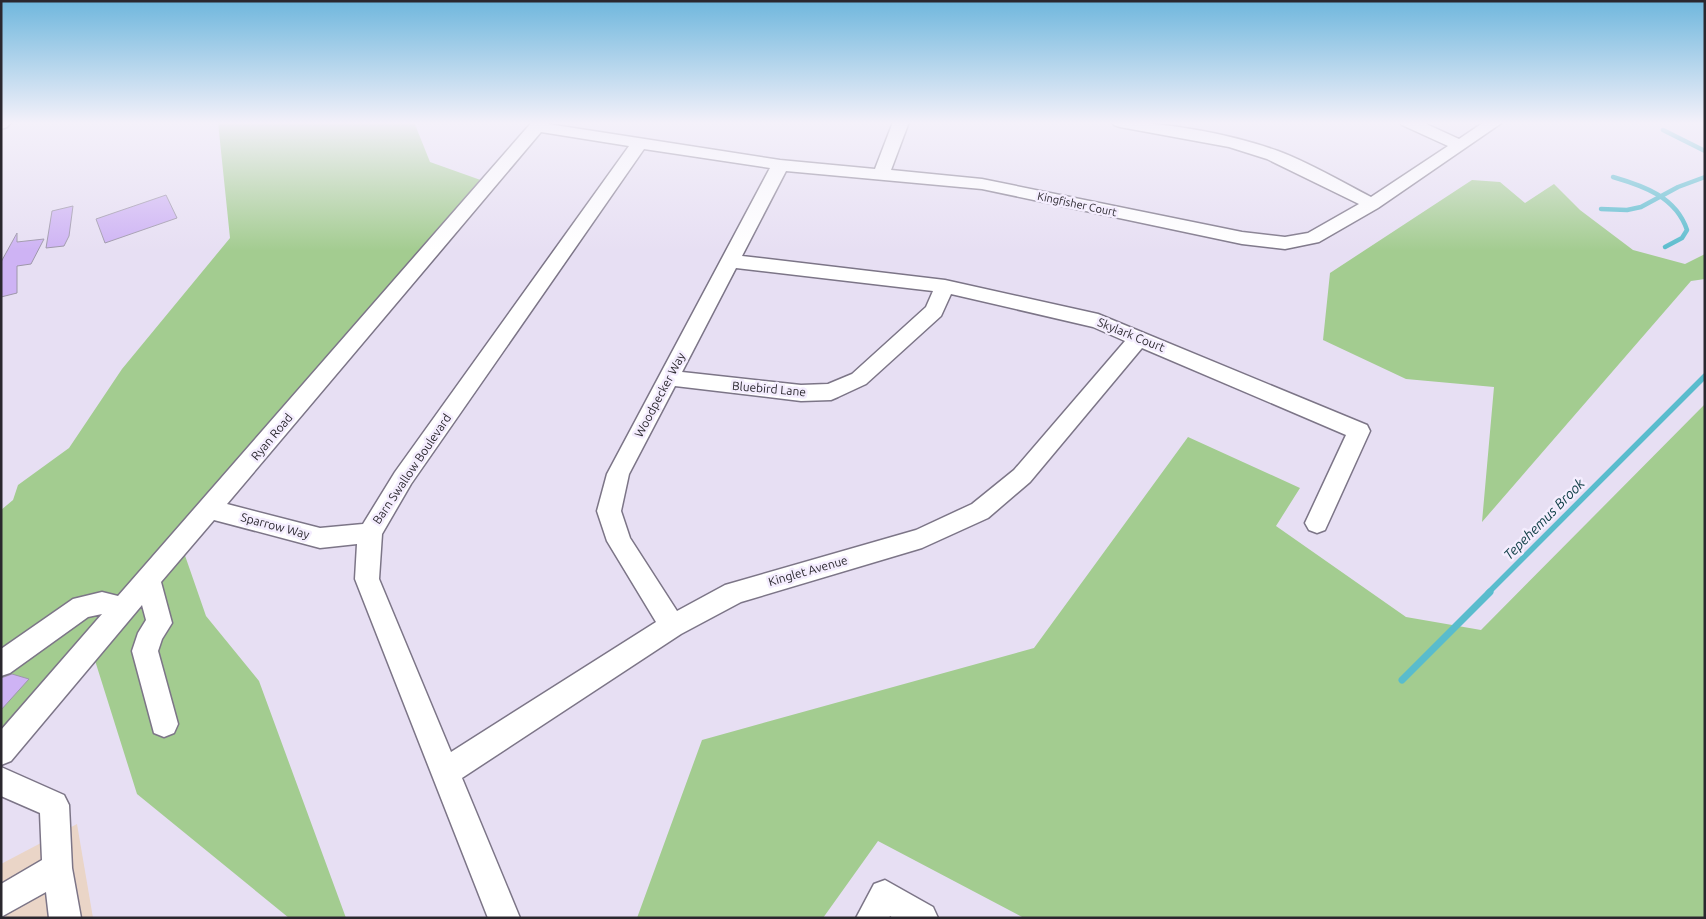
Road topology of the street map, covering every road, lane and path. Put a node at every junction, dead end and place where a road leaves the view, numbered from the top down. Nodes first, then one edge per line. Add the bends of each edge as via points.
1 (504, 165) edge
2 (625, 165) edge
3 (780, 165) joint
4 (885, 165) edge
5 (1293, 165) edge
6 (1430, 165) edge
7 (881, 174) junction
8 (1372, 204) junction
9 (731, 261) junction
10 (945, 286) junction
11 (1139, 338) junction
12 (669, 378) junction
13 (210, 509) junction
14 (1317, 523) dead end
15 (370, 533) junction
16 (148, 578) junction
17 (123, 608) junction
18 (672, 626) junction
19 (1, 664) edge
20 (164, 724) dead end
21 (1, 751) edge
22 (445, 772) junction
23 (1, 781) edge
24 (57, 868) junction
25 (1, 902) edge
26 (65, 918) edge
27 (504, 918) edge
28 (872, 918) edge
29 (922, 918) edge

1 - 13 street, Ryan Road
2 - 15 street, Barn Swallow Boulevard via 403,478
3 - 7 street, Kingfisher Court
3 - 9 street, Woodpecker Way
4 - 7 street
5 - 8 street
6 - 8 street, Kingfisher Court
7 - 8 street, Kingfisher Court via 982,184 1242,238 1285,243 1313,238
9 - 10 street, Skylark Court
9 - 12 street, Woodpecker Way
10 - 11 street, Skylark Court via 1098,321
10 - 12 street, Bluebird Lane via 934,311 859,379 831,392 801,393
11 - 14 street, Skylark Court via 1359,431
11 - 18 street, Kinglet Avenue via 1022,476 980,511 922,538 734,593
12 - 18 street, Woodpecker Way via 618,474 609,511 619,541
13 - 15 street, Sparrow Way via 320,538
13 - 16 street, Ryan Road
15 - 22 street, Barn Swallow Boulevard via 367,579
16 - 17 street, Ryan Road
16 - 20 street via 159,623 151,633 145,651
17 - 19 street via 102,603 82,607
17 - 21 street, Ryan Road
18 - 22 street, Kinglet Avenue
22 - 27 street, Barn Swallow Boulevard
23 - 24 street via 54,805
24 - 25 street
24 - 26 street
28 - 29 street via 885,895

